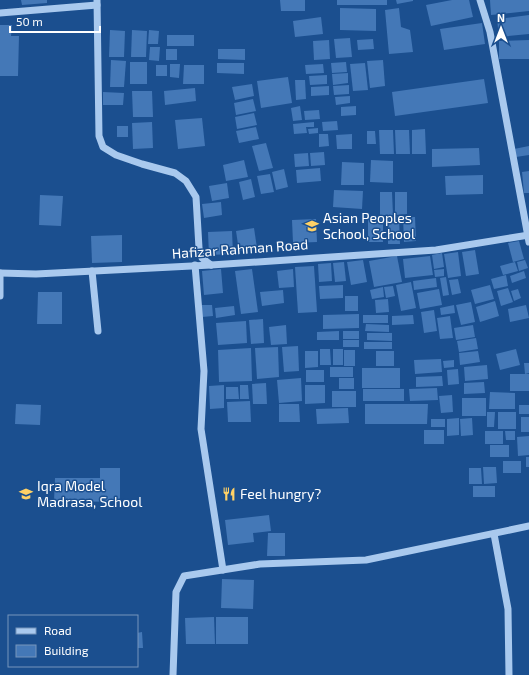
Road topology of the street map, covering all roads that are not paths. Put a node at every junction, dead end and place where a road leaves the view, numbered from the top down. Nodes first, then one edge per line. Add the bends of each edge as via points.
1 (480, 0) edge
2 (97, 3) edge
3 (0, 13) edge
4 (529, 238) edge
5 (211, 265) junction
6 (195, 266) junction
7 (92, 271) junction
8 (0, 273) edge
9 (0, 296) edge
10 (98, 332) dead end
11 (529, 526) edge
12 (494, 534) junction
13 (223, 570) junction
14 (173, 675) edge
15 (509, 675) edge

1 - 4 street via 490,32
2 - 3 street
2 - 5 street via 99,136 102,148 135,162 175,173 186,181 196,197 199,248 202,258
4 - 5 street, Hafizar Rahman Road via 436,250
5 - 6 street, Hafizar Rahman Road
6 - 7 street, Hafizar Rahman Road
6 - 13 street via 204,371 201,429
7 - 8 street, Hafizar Rahman Road
7 - 10 street
8 - 9 street
11 - 12 street
12 - 13 street via 366,560 260,564
12 - 15 street via 508,609
13 - 14 street via 184,576 176,592

